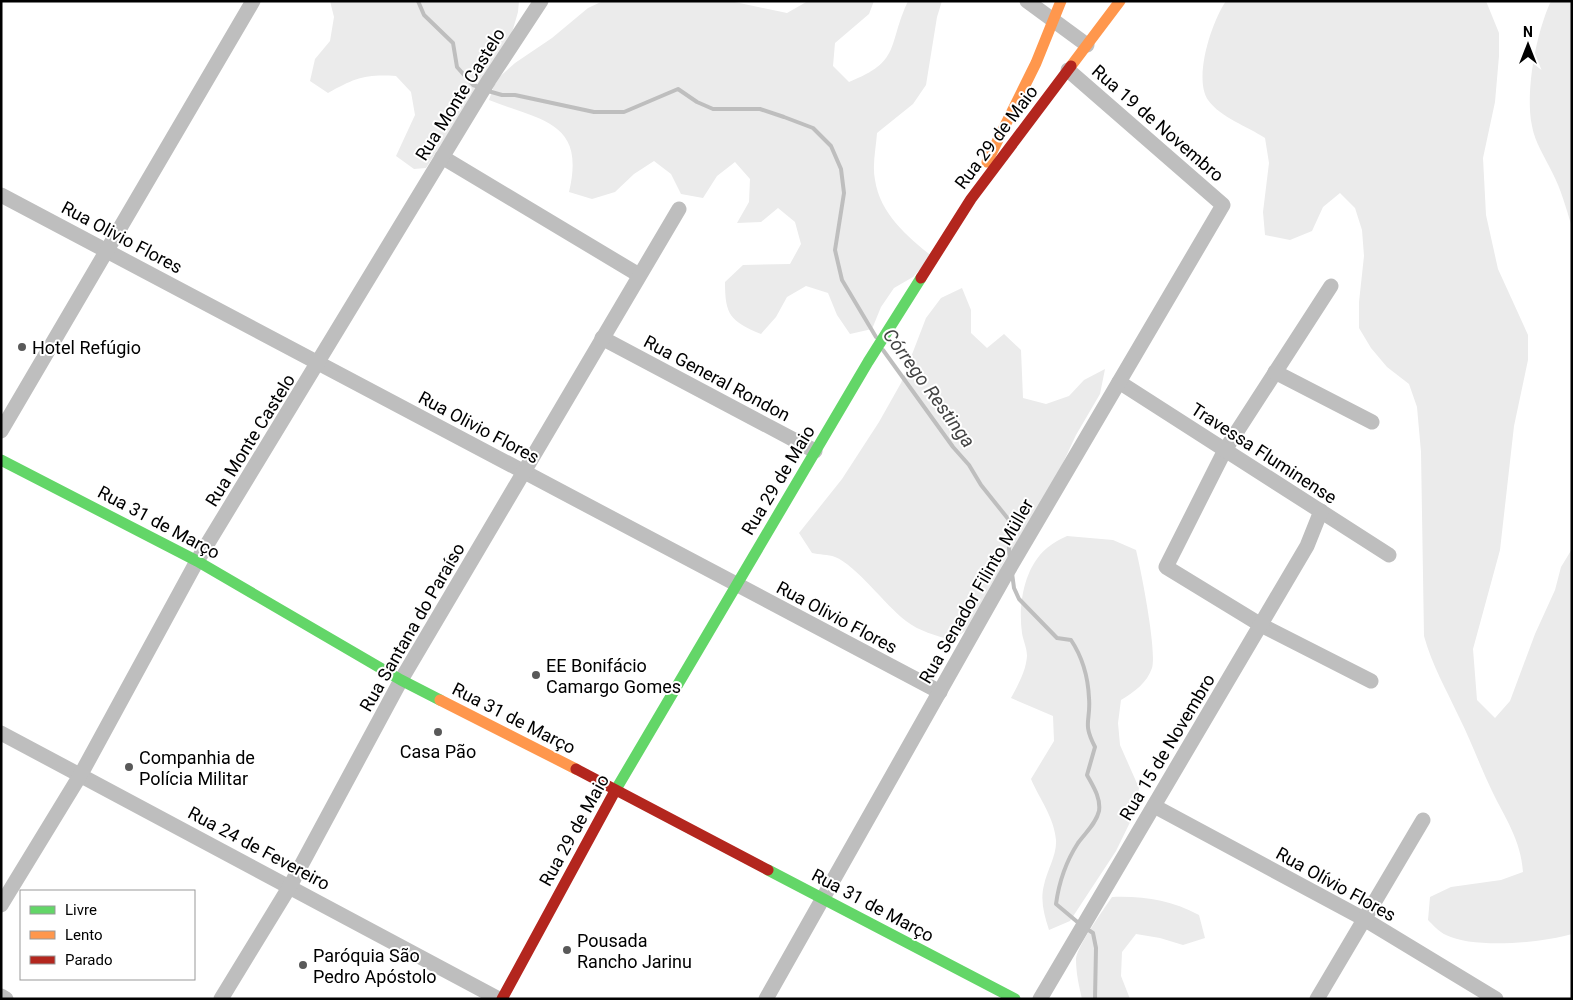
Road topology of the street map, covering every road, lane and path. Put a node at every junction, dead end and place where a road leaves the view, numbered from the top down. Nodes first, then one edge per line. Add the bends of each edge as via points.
1 (253, 1) edge
2 (541, 1) edge
3 (1027, 1) edge
4 (1060, 1) edge
5 (1120, 1) edge
6 (1054, 21) junction
7 (1087, 45) junction
8 (1068, 70) junction
9 (442, 157) junction
10 (1, 195) edge
11 (971, 199) junction
12 (1223, 204) joint
13 (679, 209) dead end
14 (106, 250) junction
15 (639, 275) junction
16 (1332, 286) dead end
17 (602, 338) junction
18 (319, 363) junction
19 (1275, 372) junction
20 (1119, 382) junction
21 (1372, 422) dead end
22 (1, 431) edge
23 (1225, 450) junction
24 (815, 451) junction
25 (1, 460) edge
26 (524, 472) junction
27 (1321, 511) junction
28 (1389, 555) dead end
29 (197, 561) junction
30 (737, 585) junction
31 (1261, 625) junction
32 (401, 680) junction
33 (1371, 681) dead end
34 (940, 692) junction
35 (1, 733) edge
36 (81, 774) junction
37 (616, 790) junction
38 (1154, 806) junction
39 (1423, 820) dead end
40 (290, 886) junction
41 (822, 897) junction
42 (1, 905) edge
43 (1364, 919) junction
44 (1, 996) edge
45 (6, 999) edge
46 (221, 999) edge
47 (500, 999) edge
48 (766, 999) edge
49 (1015, 999) edge
50 (1040, 999) edge
51 (1317, 999) edge
52 (1496, 999) edge

1 - 14 street
2 - 9 street, Rua Monte Castelo
3 - 6 street, Rua 19 de Novembro
4 - 6 street
5 - 7 street, Rua 29 de Maio
6 - 7 street, Rua 19 de Novembro
6 - 11 street
7 - 8 street, Rua 29 de Maio
8 - 11 street, Rua 29 de Maio
8 - 12 street, Rua 19 de Novembro
9 - 15 street
9 - 18 street, Rua Monte Castelo
10 - 14 street, Rua Olivio Flores
11 - 24 street, Rua 29 de Maio
12 - 20 street, Rua Senador Filinto Müller
13 - 15 street, Rua Santana do Paraíso
14 - 18 street, Rua Olivio Flores
14 - 22 street
15 - 17 street, Rua Santana do Paraíso
16 - 19 street
17 - 24 street, Rua General Rondon
17 - 26 street, Rua Santana do Paraíso
18 - 26 street, Rua Olivio Flores
18 - 29 street, Rua Monte Castelo
19 - 21 street
19 - 23 street
20 - 23 street, Travessa Fluminense
20 - 34 street, Rua Senador Filinto Müller
23 - 27 street, Travessa Fluminense
23 - 31 street via 1166,567
24 - 30 street, Rua 29 de Maio
25 - 29 street, Rua 31 de Março
26 - 30 street, Rua Olivio Flores
26 - 32 street, Rua Santana do Paraíso
27 - 28 street, Travessa Fluminense
27 - 31 street, Rua 15 de Novembro via 1307,546
29 - 32 street, Rua 31 de Março
29 - 36 street, Rua Monte Castelo
30 - 34 street, Rua Olivio Flores
30 - 37 street, Rua 29 de Maio
31 - 33 street
31 - 38 street, Rua 15 de Novembro
32 - 37 street, Rua 31 de Março
32 - 40 street, Rua Santana do Paraíso
34 - 41 street, Rua Senador Filinto Müller
35 - 36 street, Rua 24 de Fevereiro
36 - 40 street, Rua 24 de Fevereiro
36 - 42 street, Rua Monte Castelo
37 - 41 street, Rua 31 de Março
37 - 47 street, Rua 29 de Maio
38 - 43 street, Rua Olívio Flores
38 - 50 street, Rua 15 de Novembro
39 - 43 street
40 - 46 street, Rua Santana do Paraíso
40 - 47 street, Rua 24 de Fevereiro
41 - 48 street, Rua Senador Filinto Müller
41 - 49 street, Rua 31 de Março
43 - 51 street
43 - 52 street, Rua Olívio Flores
44 - 45 street

